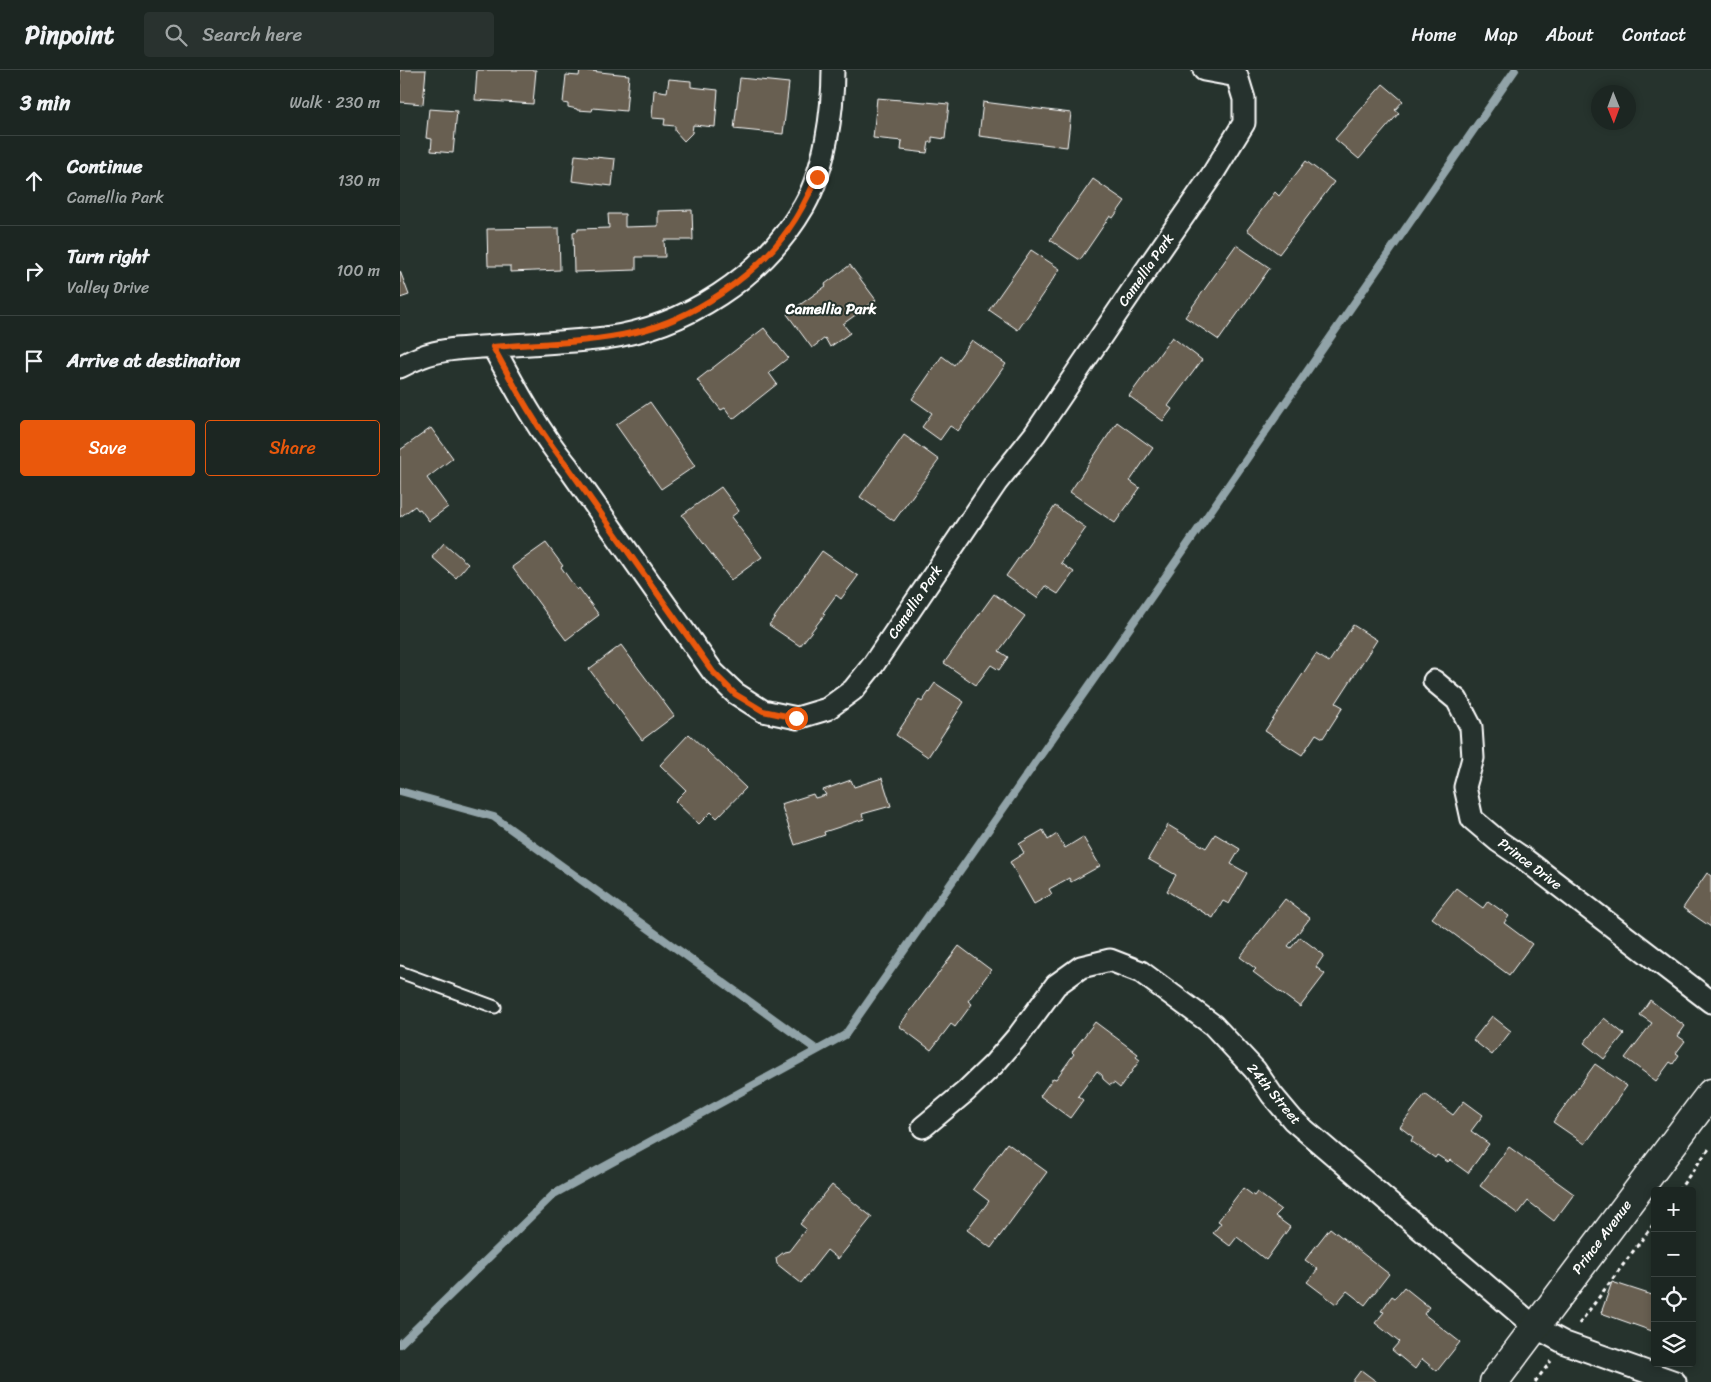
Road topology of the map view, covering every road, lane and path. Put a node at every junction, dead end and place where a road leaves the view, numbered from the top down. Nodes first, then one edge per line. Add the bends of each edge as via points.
1 (833, 70) edge
2 (1204, 70) edge
3 (1243, 73) edge
4 (493, 347) junction
5 (400, 367) edge
6 (1434, 681) dead end
7 (400, 972) edge
8 (1711, 1002) edge
9 (494, 1007) dead end
10 (1711, 1093) edge
11 (923, 1127) dead end
12 (1711, 1146) edge
13 (1681, 1187) edge
14 (1651, 1227) edge
15 (1535, 1327) junction
16 (1565, 1343) junction
17 (1494, 1382) edge
18 (1535, 1382) edge
19 (1675, 1382) edge

1 - 4 street via 826,147 817,177 788,230 746,274 694,309 638,332 577,341
2 - 3 street, Camellia Park
3 - 4 street, Camellia Park via 1244,123 1212,175 873,664 853,690 827,709 796,718 763,711 735,694 713,672 548,443
4 - 5 street via 452,349 422,356
6 - 8 street, Prince Drive via 1457,700 1472,727 1473,758 1465,787 1472,819
7 - 9 lane
10 - 15 street, Prince Avenue
11 - 15 street, 24th Street via 994,1064 1056,984 1081,967 1110,960 1141,972 1213,1025 1255,1070 1293,1120
12 - 13 path
14 - 16 path
15 - 16 street, 24th Street
15 - 17 street, Prince Avenue
16 - 18 path
16 - 19 street, 24th Street

